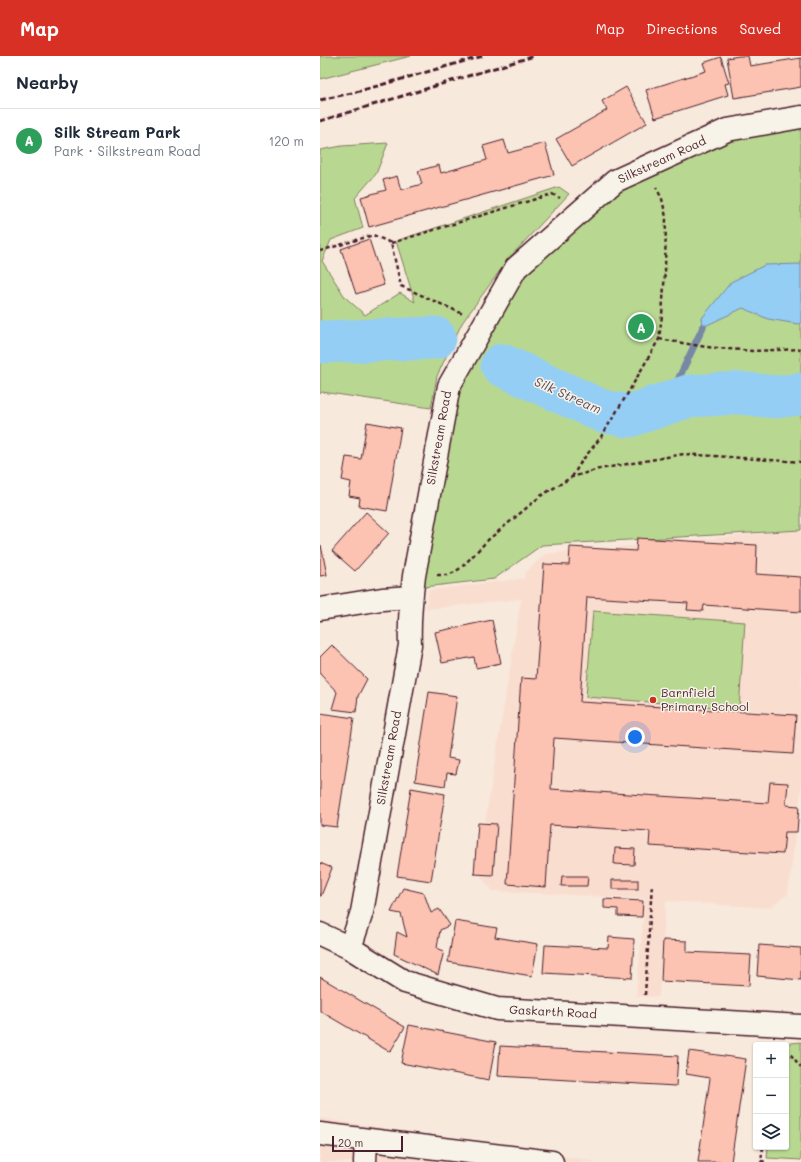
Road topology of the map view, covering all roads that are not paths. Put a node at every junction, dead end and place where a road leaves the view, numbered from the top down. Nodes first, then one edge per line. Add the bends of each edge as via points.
1 (801, 117) edge
2 (411, 597) junction
3 (320, 609) edge
4 (320, 934) edge
5 (350, 948) junction
6 (801, 1026) edge
7 (320, 1134) edge
8 (366, 1140) junction
9 (419, 1154) edge
10 (364, 1162) edge
11 (552, 1162) edge

1 - 2 street, Silkstream Road via 727,130 615,181 516,268 449,386
2 - 3 street
2 - 5 street, Silkstream Road via 410,645 362,912
4 - 5 street, Gaskarth Road
5 - 6 street, Gaskarth Road via 405,982 497,1009
7 - 8 street
8 - 9 street
8 - 10 street
9 - 11 street

